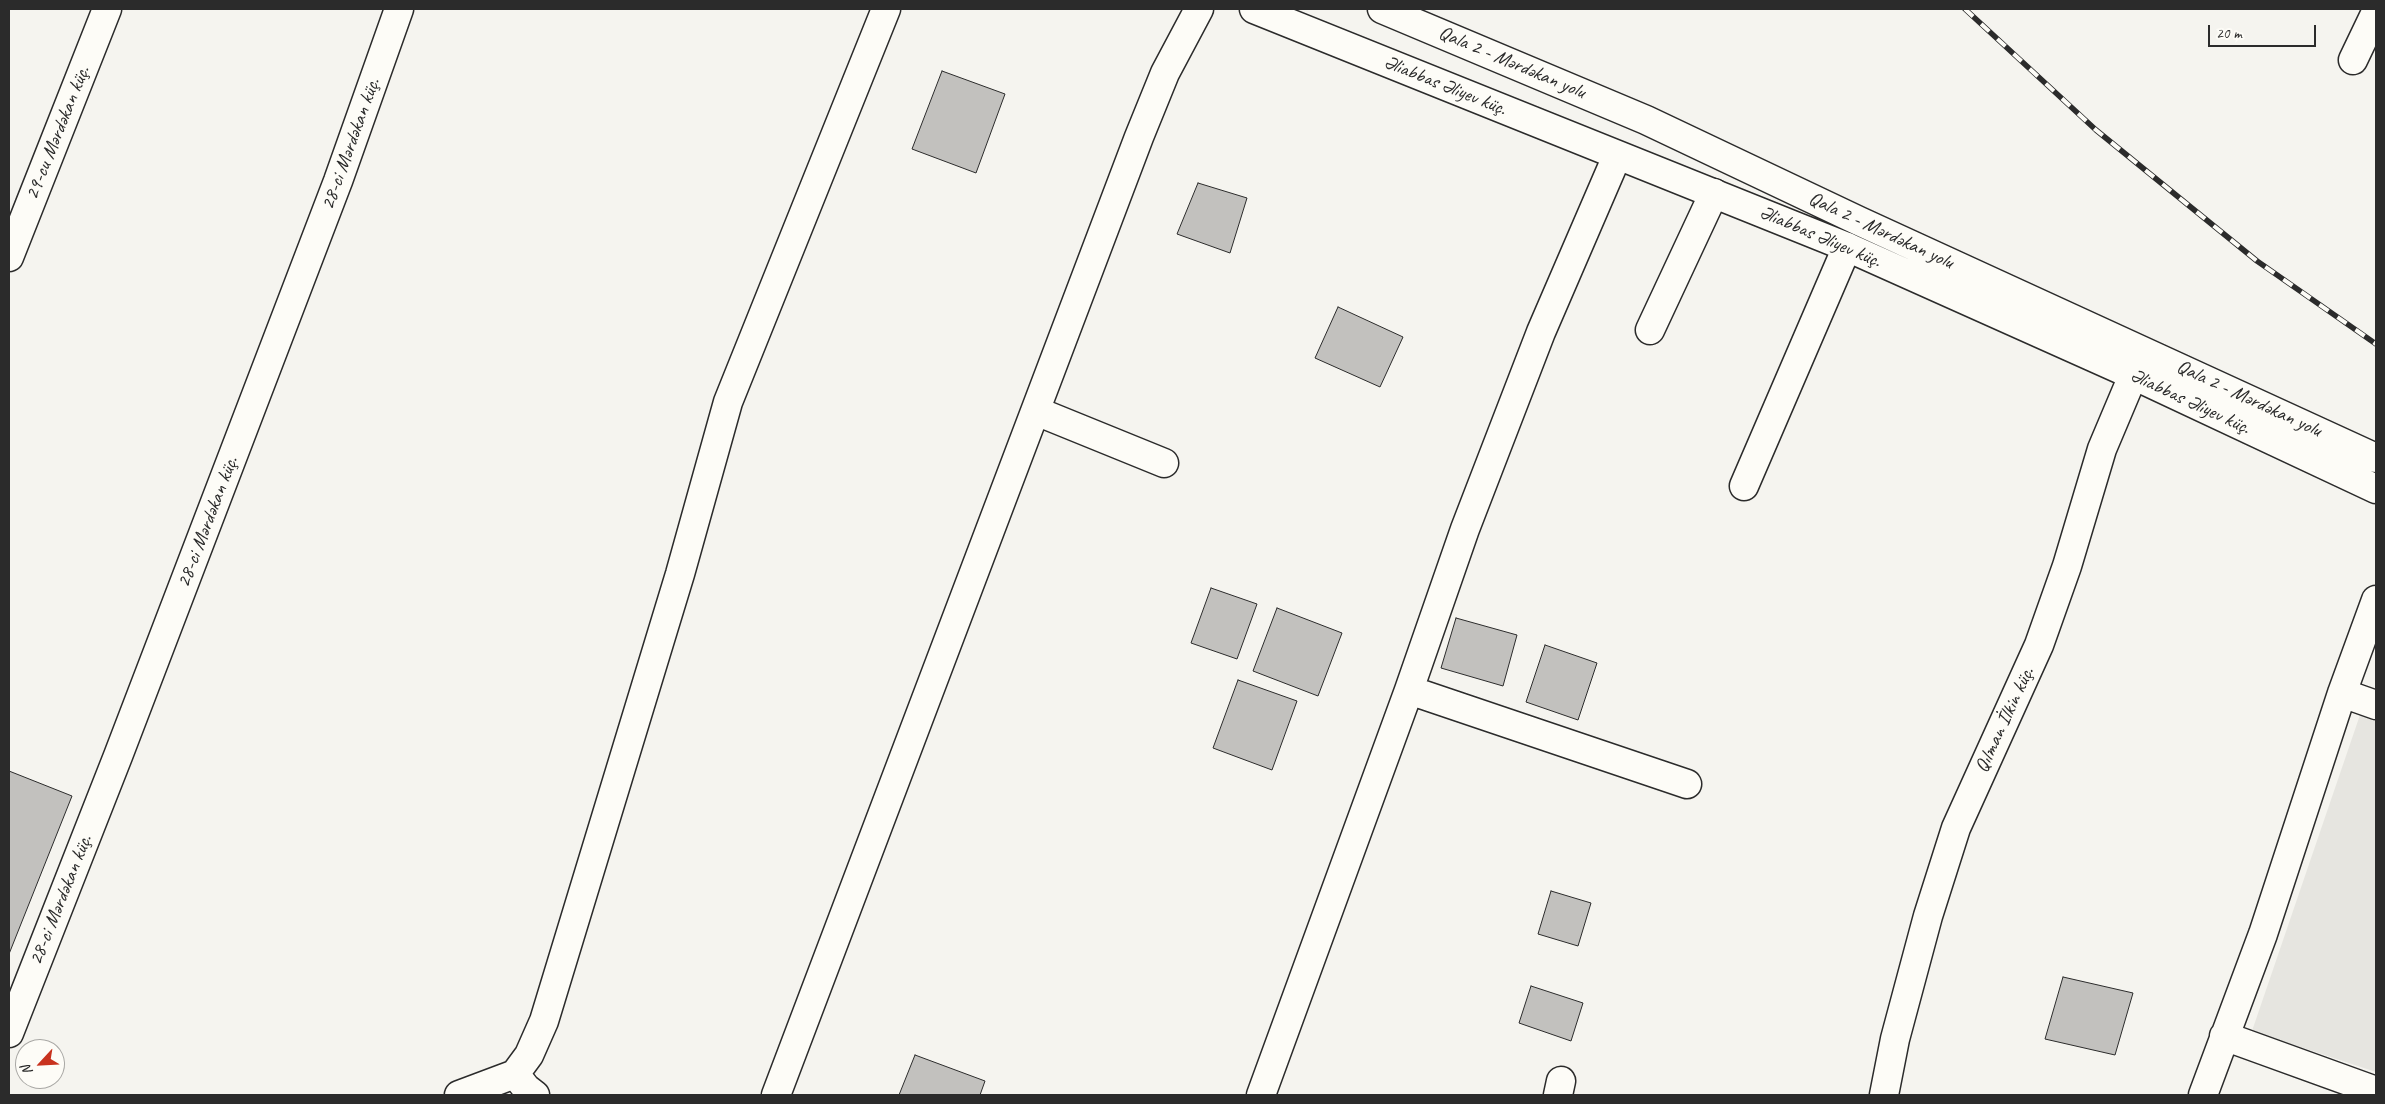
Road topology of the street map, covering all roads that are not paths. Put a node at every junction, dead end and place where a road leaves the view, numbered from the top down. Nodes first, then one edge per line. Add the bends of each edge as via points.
1 (107, 9) edge
2 (399, 9) edge
3 (886, 9) edge
4 (1199, 9) edge
5 (1254, 9) edge
6 (1382, 9) edge
7 (2376, 12) edge
8 (2353, 60) dead end
9 (1617, 156) junction
10 (1714, 193) junction
11 (1847, 248) junction
12 (9, 257) edge
13 (1650, 330) dead end
14 (2144, 350) junction
15 (2133, 375) junction
16 (1036, 411) junction
17 (2376, 458) edge
18 (1164, 463) dead end
19 (1744, 486) dead end
20 (2376, 489) edge
21 (2376, 600) edge
22 (1408, 690) junction
23 (2342, 693) junction
24 (2376, 705) edge
25 (1687, 784) dead end
26 (9, 1033) edge
27 (2224, 1036) junction
28 (515, 1074) junction
29 (2376, 1091) edge
30 (459, 1095) edge
31 (536, 1095) edge
32 (776, 1095) edge
33 (1261, 1095) edge
34 (1884, 1095) edge
35 (2203, 1095) edge

1 - 12 street, 29-cu Mərdəkan küç.
2 - 26 street, 28-ci Mərdəkan küç. via 331,200
3 - 28 street via 728,402 680,574 544,1021 529,1055
4 - 16 street via 1158,91
5 - 9 street, Əliabbas Əliyev küç.
6 - 14 street, Qala 2 - Mərdəkan yolu via 1646,120
7 - 8 street
9 - 10 street, Əliabbas Əliyev küç.
9 - 22 street via 1540,332
10 - 11 street, Əliabbas Əliyev küç.
10 - 13 street
11 - 15 street, Əliabbas Əliyev küç.
11 - 19 street
14 - 15 street, Qılman İlkin küç.
14 - 17 street, Qala 2 - Mərdəkan yolu
15 - 20 street, Əliabbas Əliyev küç.
15 - 34 street, Qılman İlkin küç. via 2102,449 2039,645 1956,828 1928,916
16 - 18 street
16 - 32 street
21 - 23 street
22 - 25 street
22 - 33 street
23 - 24 street
23 - 27 street via 2264,934
27 - 29 street
27 - 35 street
28 - 30 street
28 - 31 street

